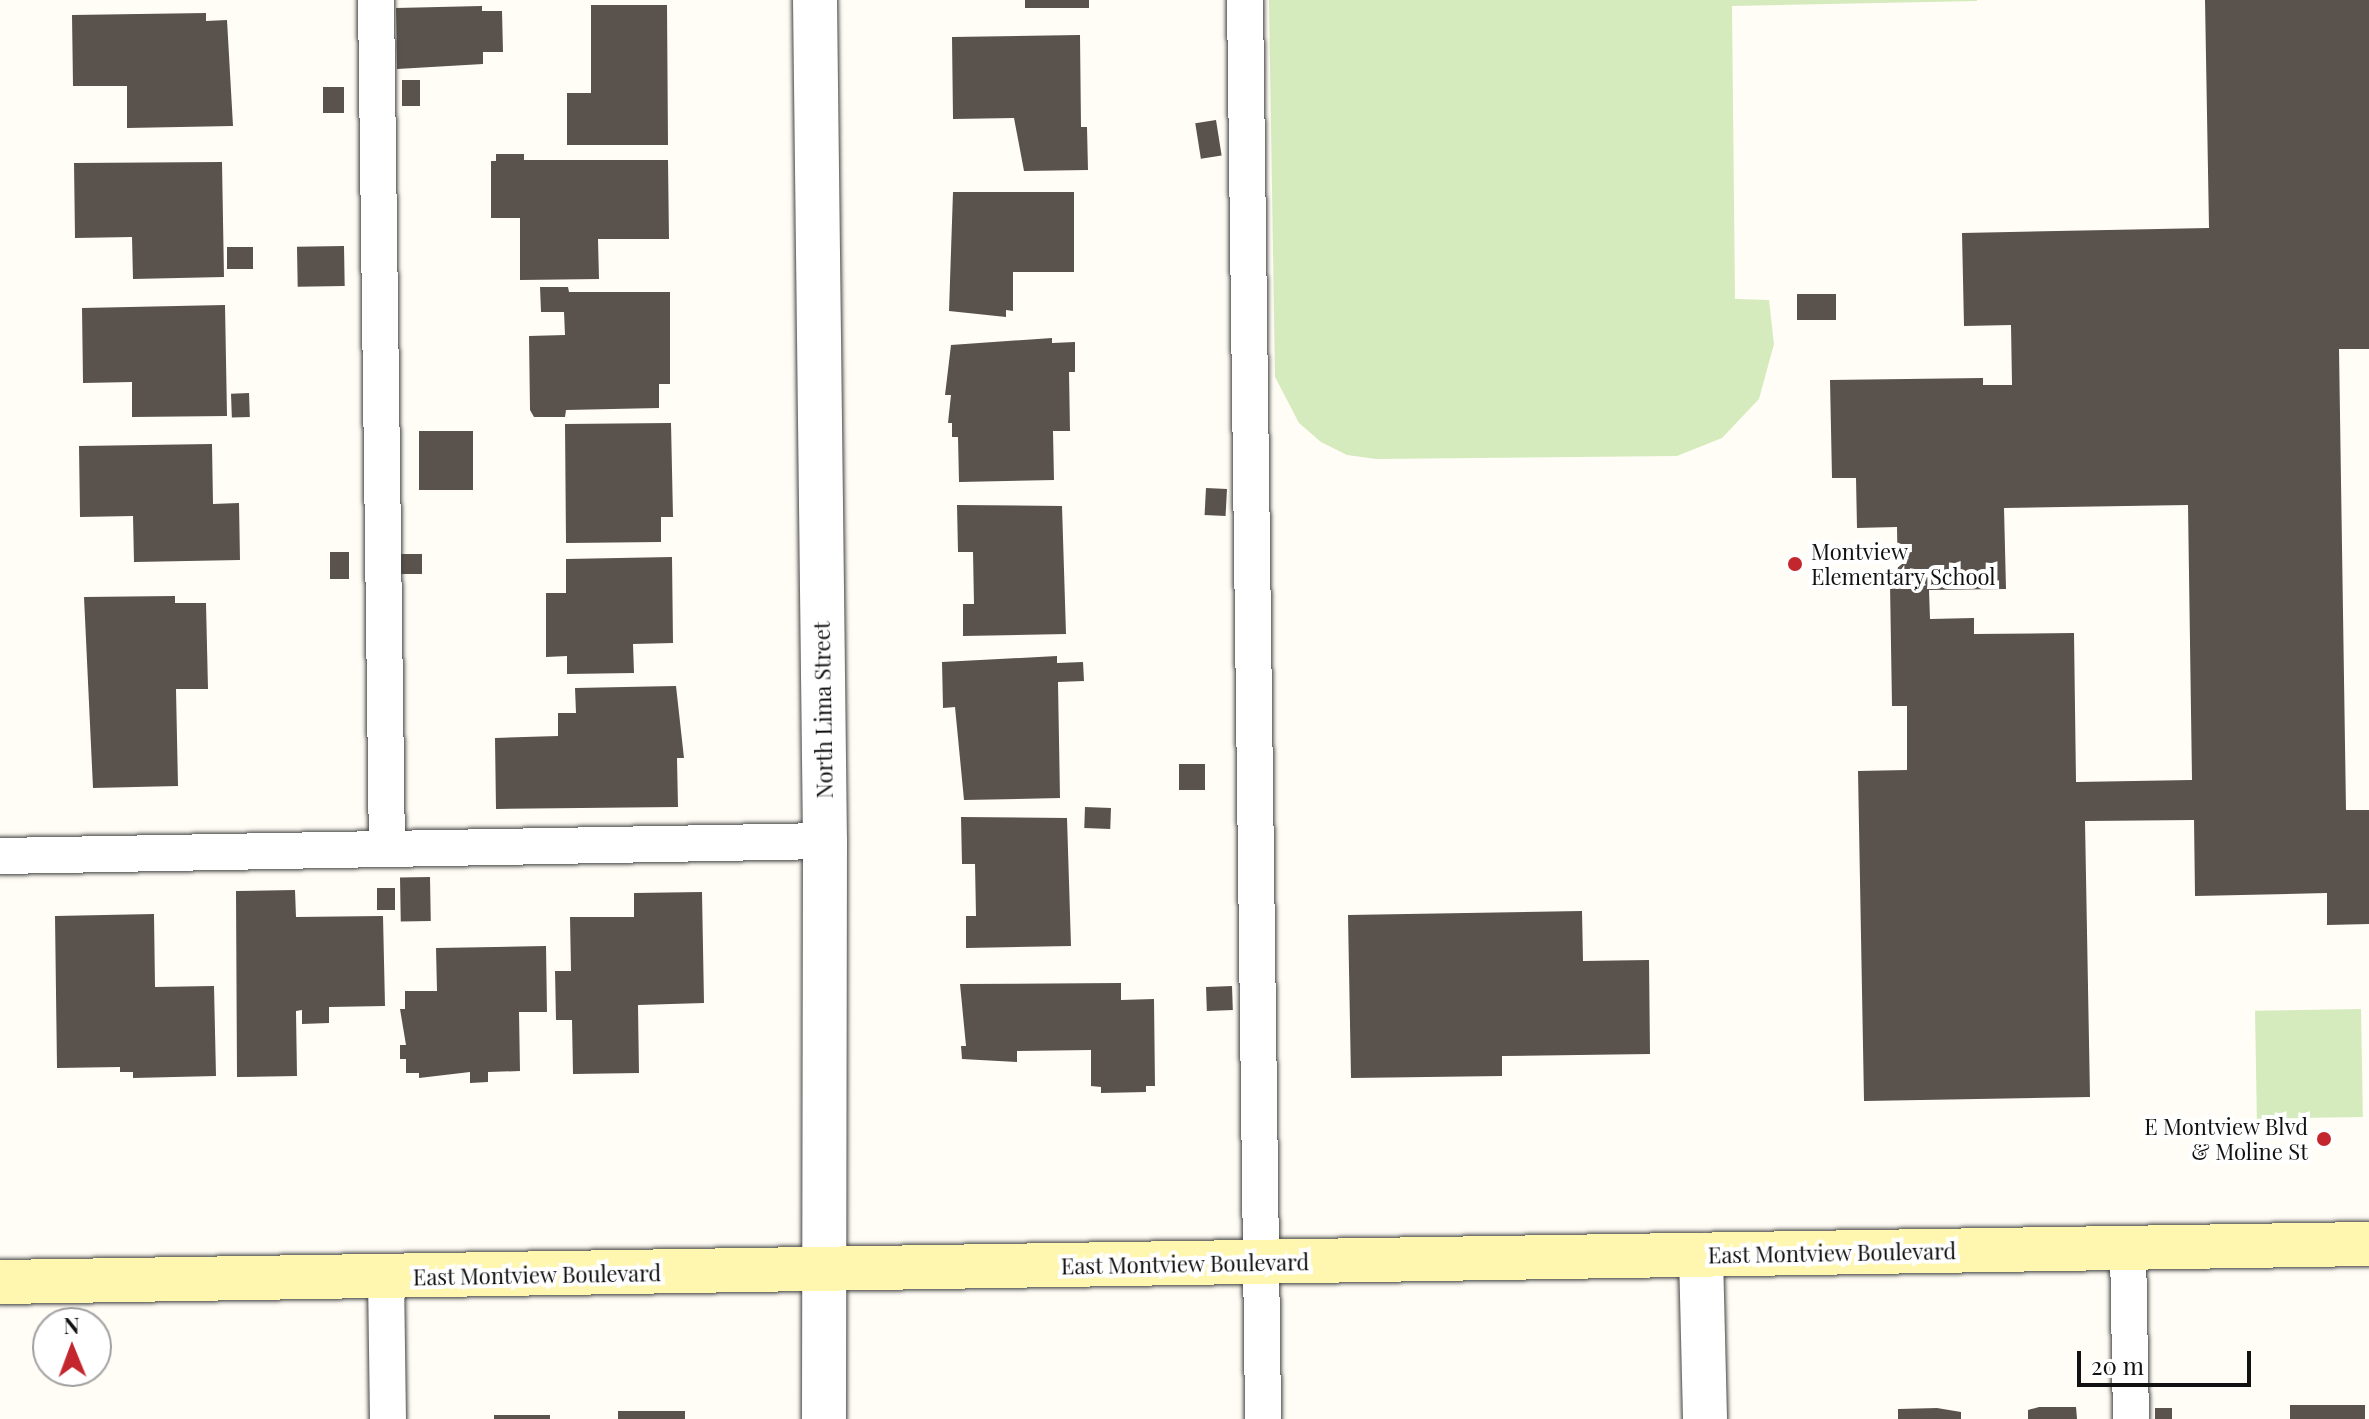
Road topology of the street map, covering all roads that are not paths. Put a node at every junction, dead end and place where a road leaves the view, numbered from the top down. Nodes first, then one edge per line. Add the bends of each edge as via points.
1 (376, 0) edge
2 (815, 0) edge
3 (1245, 0) edge
4 (825, 841) junction
5 (387, 849) junction
6 (0, 856) edge
7 (2369, 1244) edge
8 (2128, 1248) junction
9 (1701, 1255) junction
10 (1260, 1262) junction
11 (821, 1272) junction
12 (386, 1277) junction
13 (0, 1282) edge
14 (388, 1419) edge
15 (824, 1419) edge
16 (1263, 1419) edge
17 (1705, 1419) edge
18 (2131, 1419) edge

1 - 5 lane
2 - 4 street, North Lima Street
3 - 10 lane
4 - 5 lane
4 - 11 street, North Lima Street
5 - 6 lane
7 - 8 main road, East Montview Boulevard
8 - 9 main road, East Montview Boulevard
8 - 18 lane
9 - 10 main road, East Montview Boulevard
9 - 17 street
10 - 11 main road, East Montview Boulevard
10 - 16 lane
11 - 12 main road, East Montview Boulevard
11 - 15 street, North Lima Street
12 - 13 main road, East Montview Boulevard
12 - 14 lane

